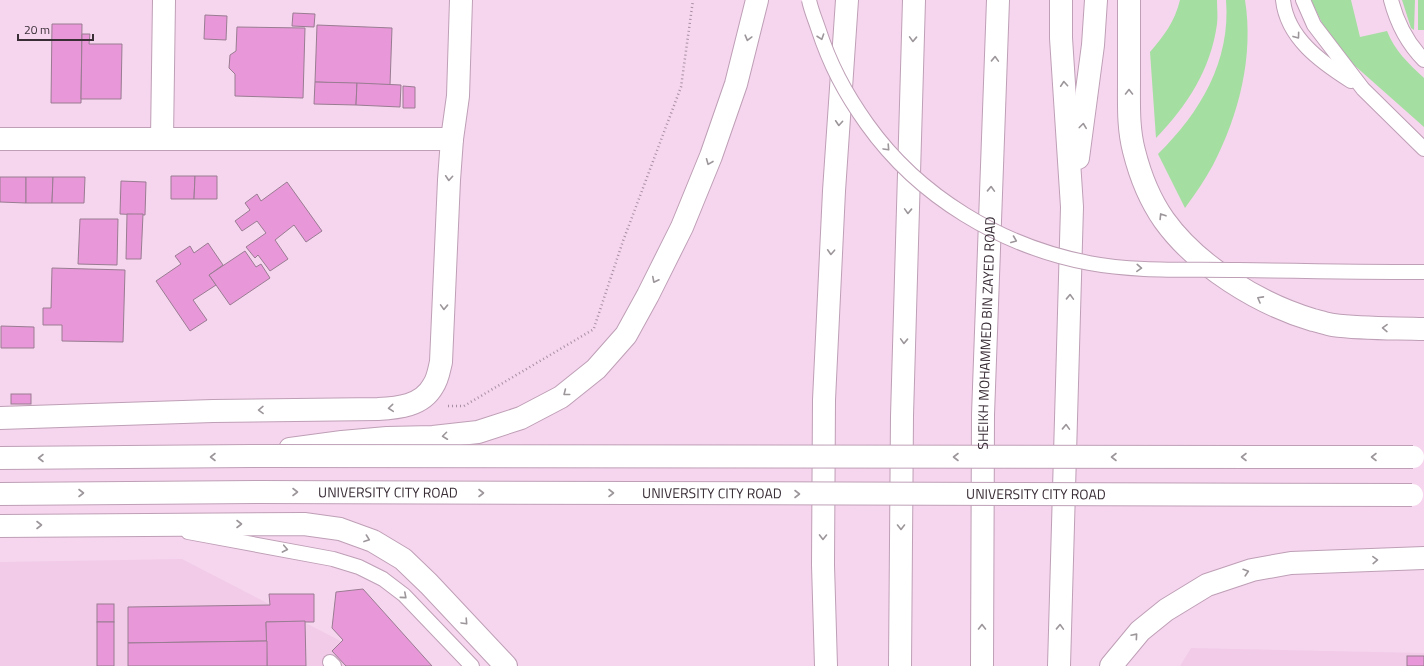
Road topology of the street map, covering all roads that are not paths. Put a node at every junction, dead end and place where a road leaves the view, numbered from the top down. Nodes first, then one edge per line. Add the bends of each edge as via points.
1 (164, 0) edge
2 (460, 0) edge
3 (757, 0) edge
4 (809, 0) edge
5 (847, 0) edge
6 (914, 0) edge
7 (998, 0) edge
8 (1061, 0) edge
9 (1096, 0) edge
10 (1129, 0) edge
11 (1283, 0) edge
12 (1302, 0) edge
13 (1391, 0) edge
14 (1424, 60) edge
15 (1363, 89) junction
16 (0, 139) edge
17 (162, 139) junction
18 (452, 139) junction
19 (1424, 149) edge
20 (1072, 207) junction
21 (1424, 272) edge
22 (1424, 329) edge
23 (0, 418) edge
24 (252, 456) junction
25 (1419, 457) edge
26 (0, 458) edge
27 (0, 494) edge
28 (1420, 497) edge
29 (150, 525) junction
30 (0, 526) edge
31 (1424, 558) edge
32 (472, 666) edge
33 (506, 666) edge
34 (826, 666) edge
35 (900, 666) edge
36 (982, 666) edge
37 (1059, 666) edge
38 (1111, 666) edge

1 - 17 main road
2 - 18 main road via 458,96
3 -> 24 main road via 736,84 711,156 682,227 626,335 596,369 561,397 521,418 478,432 342,442
4 -> 21 lane, bridge via 826,53 849,98 878,139 912,175 951,207 995,232 1041,251 1090,263 1139,269
5 -> 34 main road via 824,400 823,565
6 -> 35 main road via 902,416
36 -> 7 main road, SHEIKH MOHAMMED BIN ZAYED ROAD via 983,415
20 -> 8 main road via 1061,38
20 -> 9 main road via 1093,45
22 -> 10 main road via 1332,325 1298,315 1266,302 1235,284 1206,264 1181,240 1164,220 1151,198 1134,150 1129,125
11 -> 15 lane via 1284,11 1303,43 1331,68
12 - 15 lane via 1314,25
13 - 14 lane via 1410,46
15 - 19 lane
16 - 17 main road
17 - 18 main road
18 -> 23 main road via 440,362 433,387 423,398 409,405 378,409
37 -> 20 main road
25 -> 24 main road, bridge
24 -> 26 main road
27 -> 28 main road, UNIVERSITY CITY ROAD, bridge via 256,492
30 -> 29 main road
29 -> 32 lane via 333,559 359,567 383,579 404,595
29 -> 33 main road via 304,524 340,529 373,541 403,559
38 -> 31 main road via 1140,631 1166,610 1207,585 1252,570 1291,563

